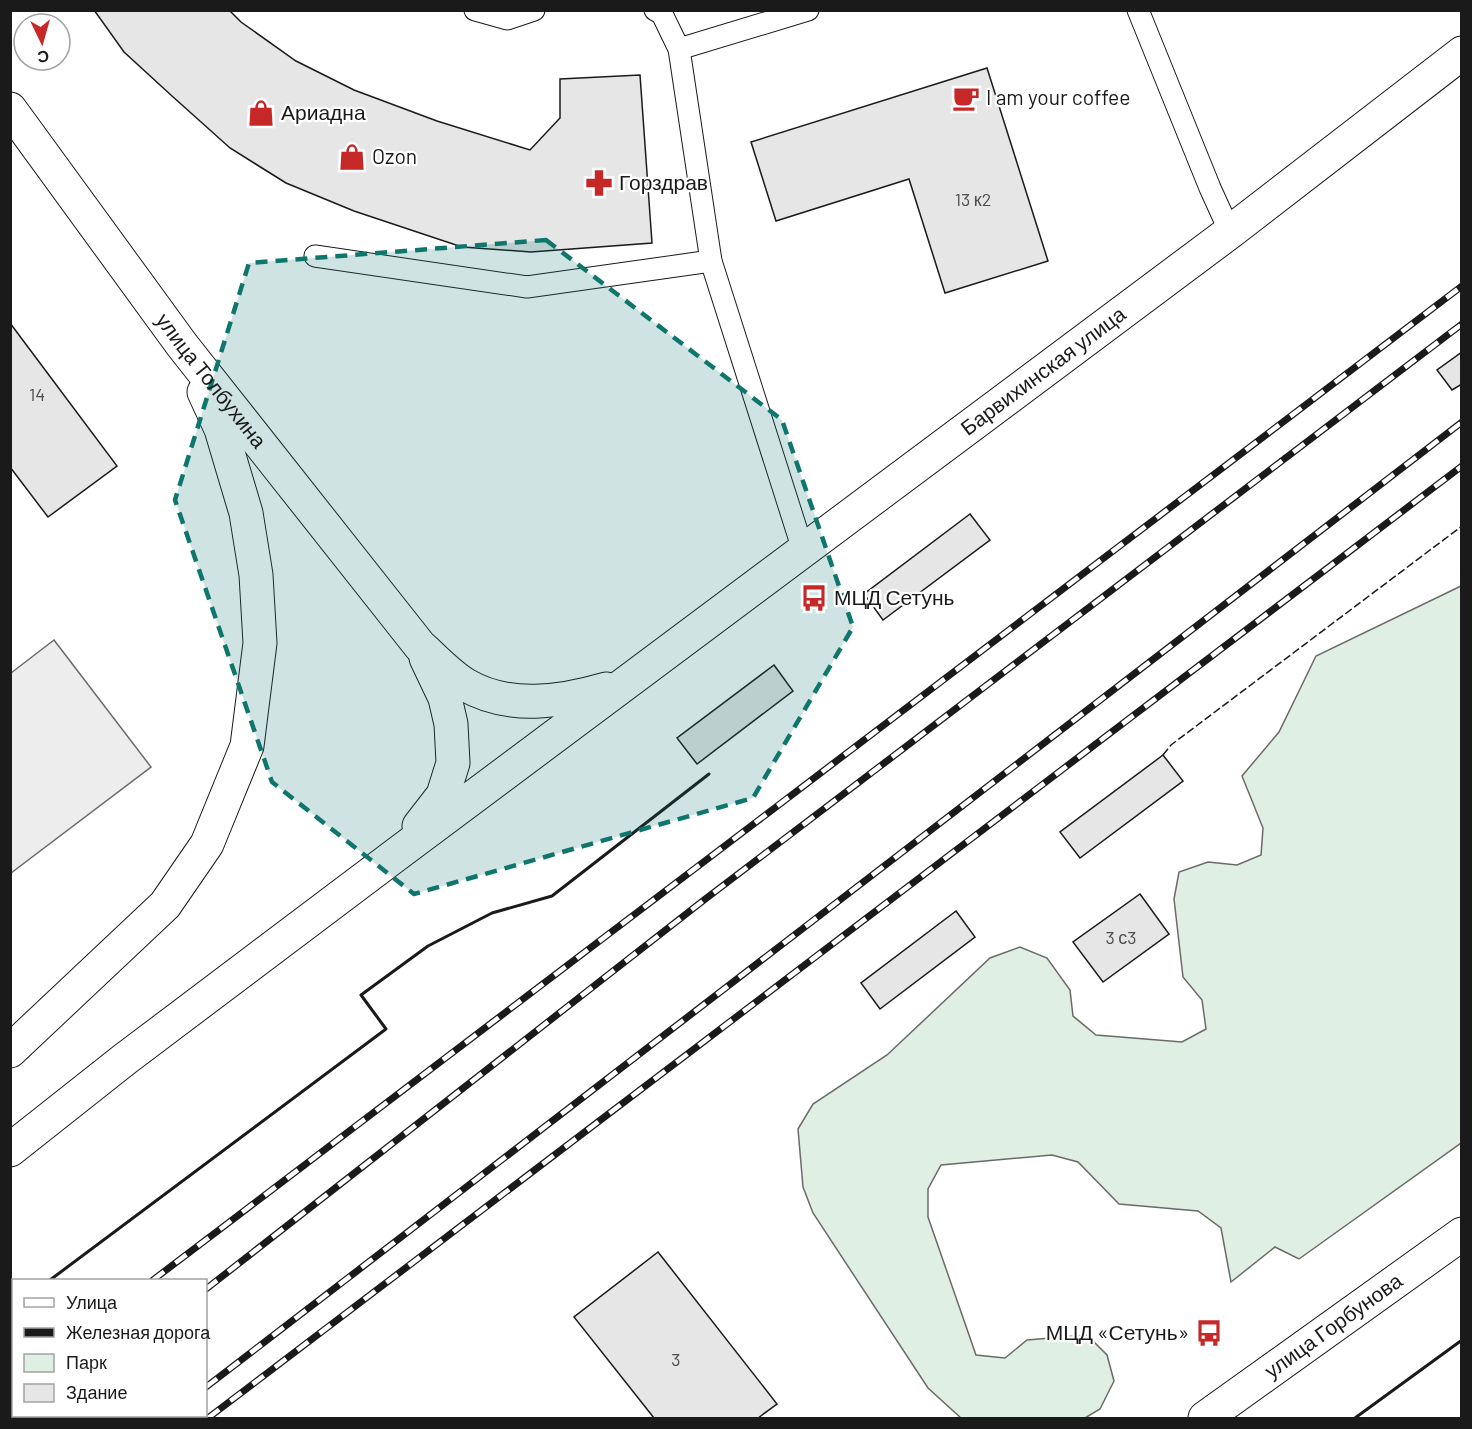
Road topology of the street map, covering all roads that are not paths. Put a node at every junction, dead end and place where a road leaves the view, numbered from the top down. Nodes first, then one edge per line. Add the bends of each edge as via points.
1 (475, 10) edge
2 (534, 10) edge
3 (656, 10) edge
4 (808, 10) edge
5 (1138, 10) edge
6 (679, 49) junction
7 (1461, 53) edge
8 (10, 110) edge
9 (1230, 232) junction
10 (315, 256) dead end
11 (711, 261) junction
12 (182, 345) junction
13 (803, 550) junction
14 (420, 646) junction
15 (622, 684) junction
16 (400, 851) junction
17 (10, 1051) edge
18 (10, 1150) edge
19 (1461, 1234) edge
20 (1205, 1419) edge

1 - 2 lane via 507,19
3 - 6 lane via 662,14
4 - 6 lane
5 - 9 lane
6 - 11 lane
7 - 9 street, Барвихинская улица
8 - 12 street, улица Толбухина
9 - 13 street, Барвихинская улица
10 - 11 lane via 527,287
11 - 13 lane
12 - 14 street, улица Толбухина
12 - 17 street via 221,429 246,513 256,575 260,643 247,746 207,844 165,905
13 - 15 street, Барвихинская улица
14 - 15 street, улица Толбухина via 468,686 498,698 540,702 578,697
14 - 16 street, улица Толбухина via 445,698 453,763 442,795
15 - 16 street, Барвихинская улица
16 - 18 street, Барвихинская улица
19 - 20 street, улица Горбунова

